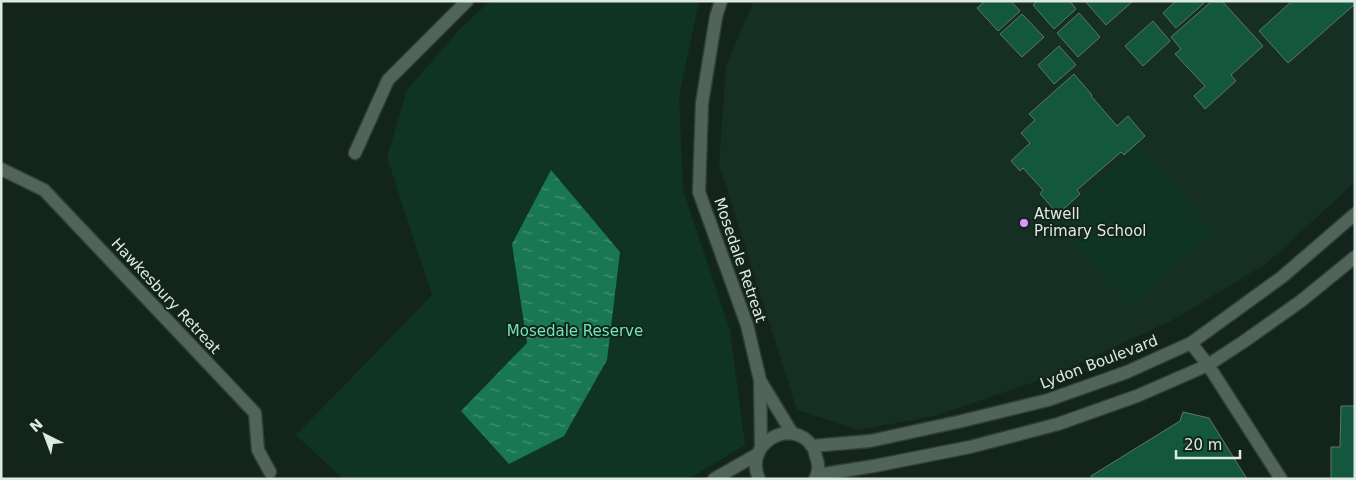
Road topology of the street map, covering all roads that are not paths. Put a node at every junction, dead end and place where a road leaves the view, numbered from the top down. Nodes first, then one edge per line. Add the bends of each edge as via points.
1 (467, 1) edge
2 (721, 1) edge
3 (355, 153) dead end
4 (1, 169) edge
5 (1355, 214) edge
6 (1355, 256) edge
7 (1192, 343) junction
8 (1208, 365) junction
9 (760, 380) junction
10 (792, 433) junction
11 (812, 446) junction
12 (759, 450) junction
13 (270, 472) dead end
14 (816, 477) edge
15 (714, 479) edge
16 (758, 479) edge
17 (1281, 479) edge

1 - 3 street via 388,80
2 - 9 street, Mosedale Retreat via 702,103 699,192 747,326
4 - 13 street, Hawkesbury Retreat via 44,190 255,413 258,450
5 - 7 street, Lydon Boulevard via 1282,277
6 - 8 street via 1301,301
7 - 8 street
7 - 11 street, Lydon Boulevard via 1127,372 1048,400 870,441
8 - 14 street via 1137,396 1058,424 970,446
8 - 17 street
9 - 10 street, Mosedale Retreat
9 - 12 street, Mosedale Retreat
10 - 11 street via 803,437
10 - 12 street via 774,435
11 - 14 street via 819,463
12 - 15 street
12 - 16 street via 755,460

